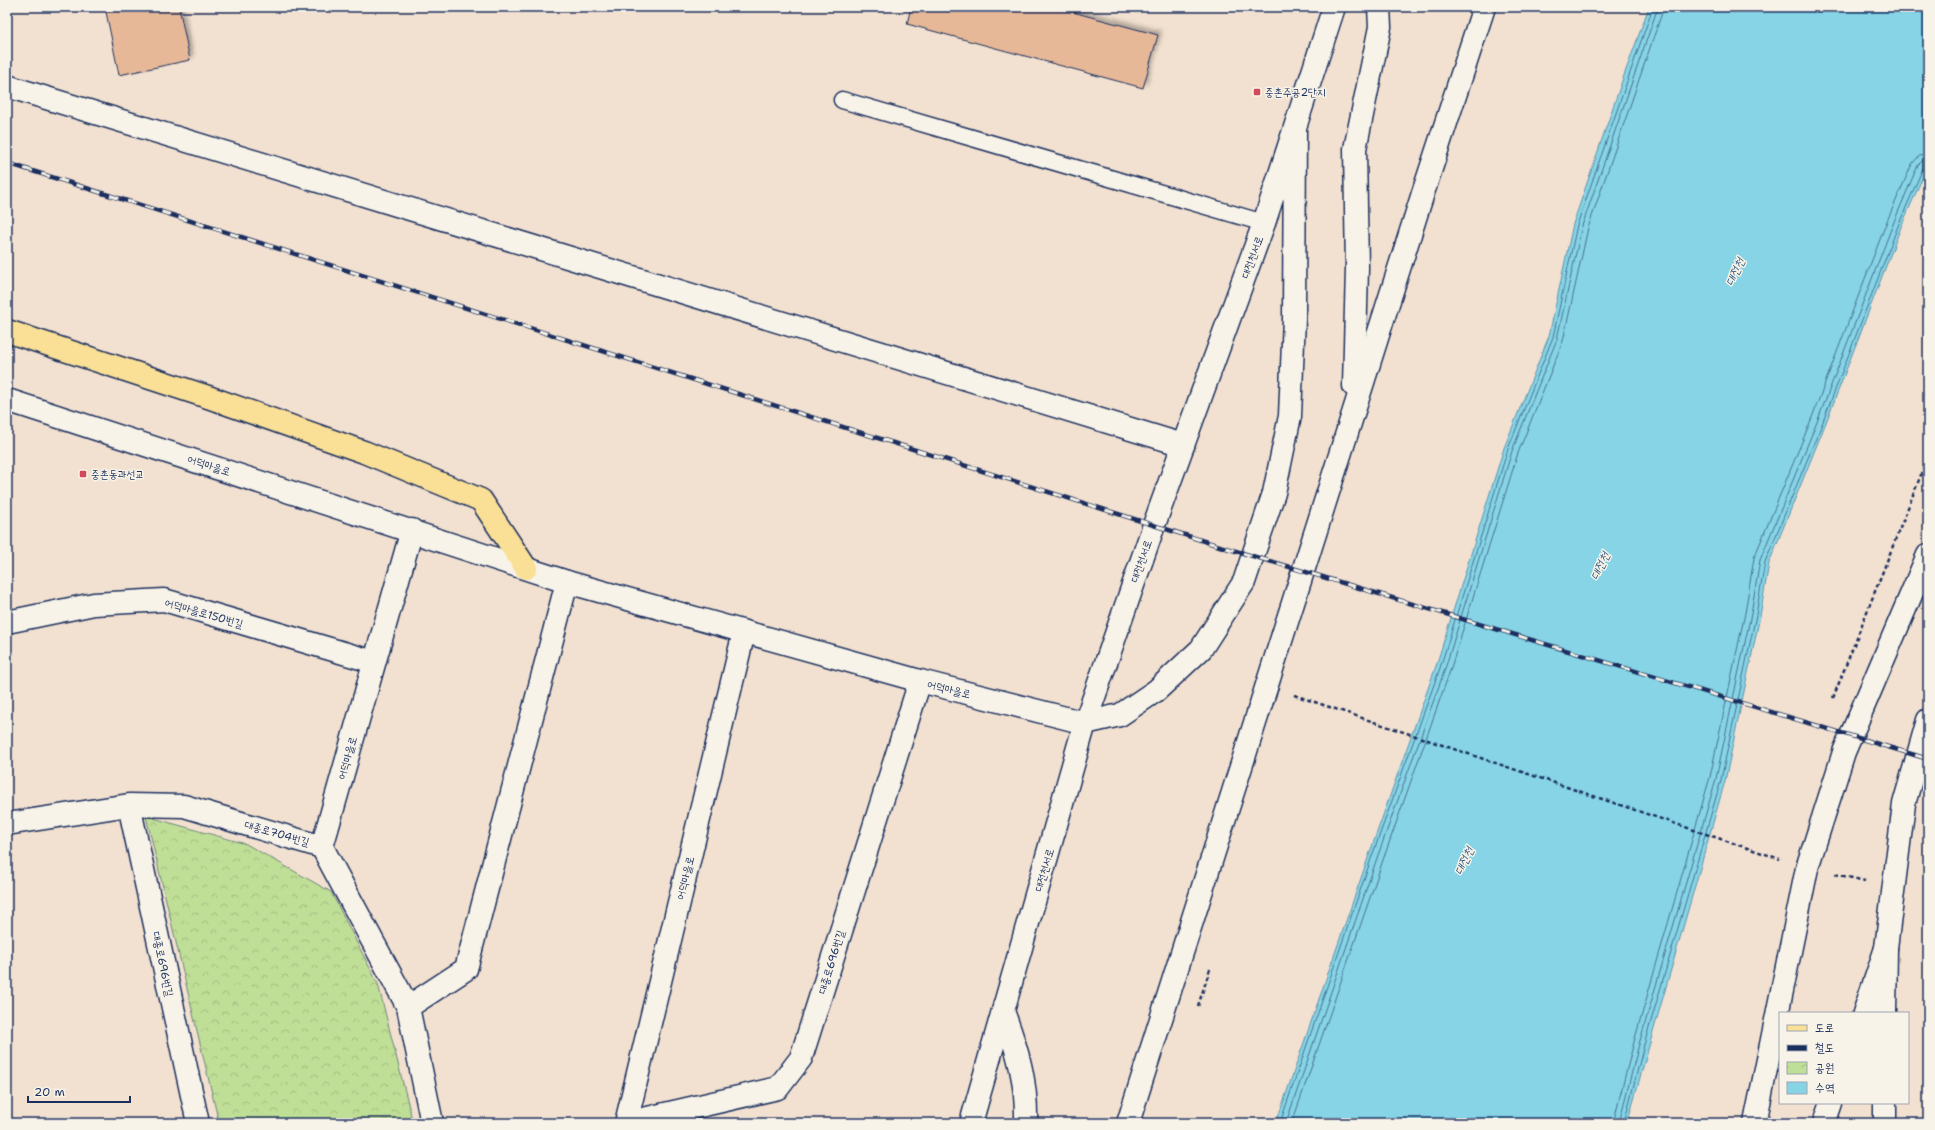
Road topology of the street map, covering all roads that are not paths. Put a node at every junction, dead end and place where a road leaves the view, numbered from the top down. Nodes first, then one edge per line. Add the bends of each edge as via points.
1 (1334, 7) edge
2 (1379, 7) edge
3 (1484, 7) edge
4 (7, 86) edge
5 (842, 100) dead end
6 (1295, 128) junction
7 (1264, 222) junction
8 (7, 331) edge
9 (7, 400) edge
10 (1354, 411) junction
11 (1183, 445) junction
12 (412, 530) junction
13 (1928, 555) edge
14 (526, 568) junction
15 (567, 582) junction
16 (7, 622) edge
17 (744, 632) junction
18 (374, 662) junction
19 (920, 681) junction
20 (1928, 720) edge
21 (1085, 723) junction
22 (129, 805) junction
23 (7, 824) edge
24 (322, 847) junction
25 (1886, 948) junction
26 (408, 1007) junction
27 (1864, 1012) edge
28 (1885, 1012) edge
29 (1004, 1014) junction
30 (1831, 1104) edge
31 (1885, 1104) edge
32 (198, 1123) edge
33 (432, 1123) edge
34 (626, 1123) edge
35 (972, 1123) edge
36 (1026, 1123) edge
37 (1128, 1123) edge
38 (1755, 1123) edge
39 (1824, 1123) edge
40 (1885, 1123) edge

1 - 6 street, 대전천서로
2 - 10 street via 1380,27 1355,150 1357,268
3 - 10 street
4 - 11 street
5 - 7 lane
6 - 7 street, 대전천서로
6 - 21 street via 1294,318 1290,416 1274,493 1244,582 1201,649 1157,690 1120,715
7 - 11 street, 대전천서로
8 - 14 main road via 208,397 364,452 482,500
9 - 12 street, 어덕마을로
10 - 37 street
11 - 21 street, 대전천서로
12 - 14 street, 어덕마을로
12 - 18 street, 어덕마을로
13 - 38 street via 1844,752 1807,868
14 - 15 street, 어덕마을로
15 - 17 street, 어덕마을로
15 - 26 street via 466,969
16 - 18 street, 어덕마을로150번길 via 94,604 164,600
17 - 19 street, 어덕마을로
17 - 34 street, 어덕마을로
18 - 24 street, 어덕마을로
19 - 21 street, 어덕마을로
19 - 34 street, 대종로696번길 via 801,1058 778,1088
20 - 25 street via 1904,804
21 - 29 street, 대전천서로
22 - 23 street, 대종로704번길
22 - 24 street, 대종로704번길 via 184,806
22 - 32 street, 대종로696번길
24 - 26 street, 대종로704번길
25 - 27 street
25 - 28 street
26 - 33 street, 대종로704번길
29 - 35 street, 대전천서로
29 - 36 street via 1017,1048 1026,1096
30 - 39 street
31 - 40 street

